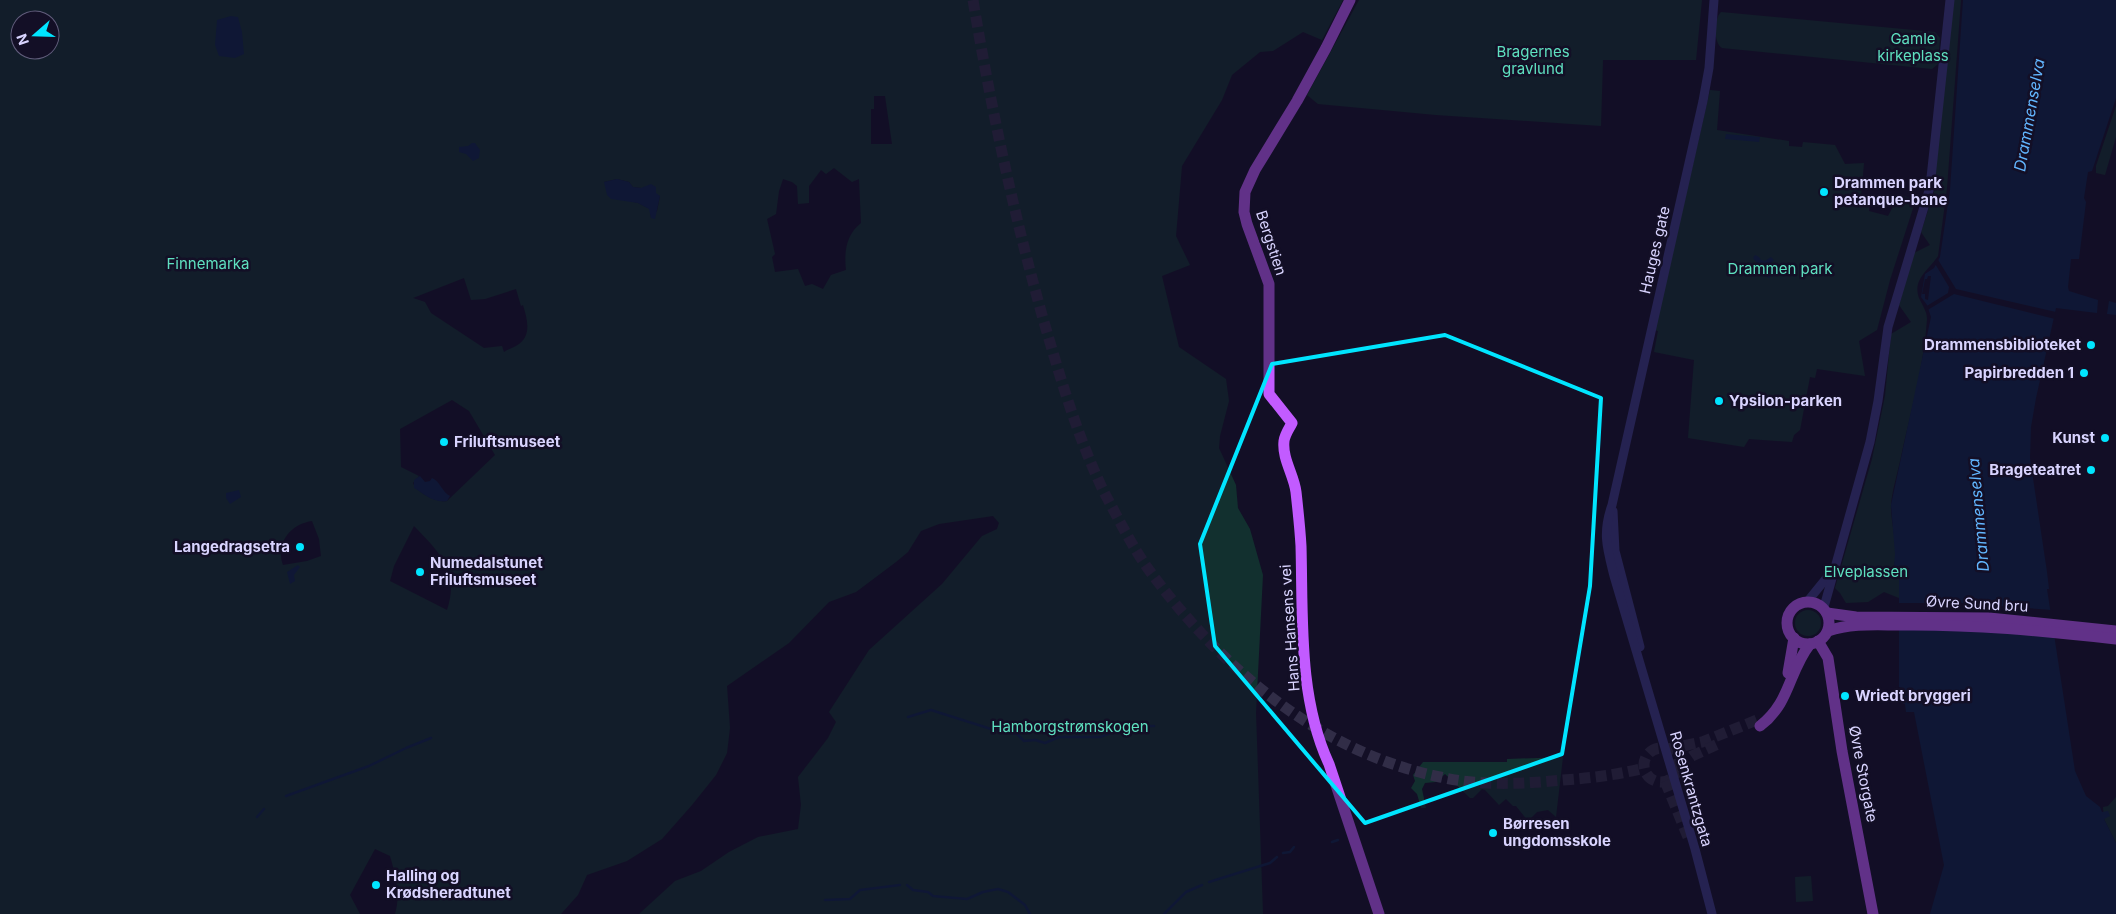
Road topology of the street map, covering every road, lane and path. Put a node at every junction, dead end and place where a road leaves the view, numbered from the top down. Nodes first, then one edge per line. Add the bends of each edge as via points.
1 (1350, 0) edge
2 (1714, 0) edge
3 (1950, 0) edge
4 (1292, 423) joint
5 (1833, 570) junction
6 (1617, 575) joint
7 (1807, 602) junction
8 (1825, 610) junction
9 (1889, 621) junction
10 (2063, 629) junction
11 (1828, 631) junction
12 (2116, 631) edge
13 (1794, 638) junction
14 (2116, 639) edge
15 (1814, 643) junction
16 (1379, 914) edge
17 (1712, 914) edge
18 (1873, 914) edge

1 - 4 main road, Bergstien via 1245,192 1247,224 1269,284 1269,394
2 - 6 street, Hauges gate via 1706,88 1607,520 1605,537
3 - 5 street via 1933,171 1886,338 1870,442
4 - 16 main road, Hans Hansens vei via 1284,441 1296,488 1303,637 1310,699 1320,745
5 - 7 street
5 - 8 street
6 - 17 street, Rosenkrantzgata via 1636,627 1643,672
7 - 8 main road via 1818,604
7 - 13 main road via 1789,614 1788,629
8 - 9 main road
8 - 11 main road via 1829,619
9 - 10 main road, Øvre Sund bru
9 - 11 main road
10 - 12 main road
10 - 14 main road
11 - 15 main road
13 - 15 main road
13 - 15 main road via 1784,684 1758,723 1778,709 1800,658
15 - 18 main road, Øvre Storgate via 1828,658

